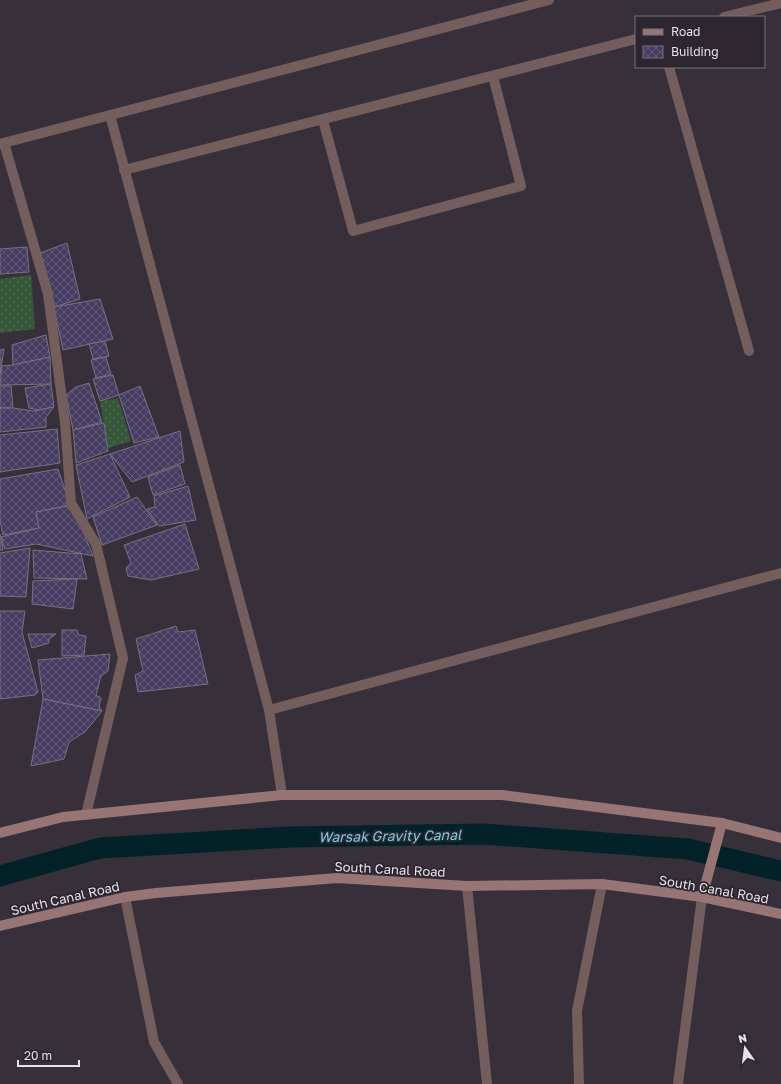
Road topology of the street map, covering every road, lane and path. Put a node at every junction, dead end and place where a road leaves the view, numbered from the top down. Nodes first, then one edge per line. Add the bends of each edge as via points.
1 (549, 0) edge
2 (781, 3) edge
3 (728, 16) edge
4 (635, 40) edge
5 (669, 68) edge
6 (493, 76) junction
7 (110, 116) junction
8 (323, 120) junction
9 (2, 144) edge
10 (124, 170) junction
11 (749, 351) dead end
12 (781, 573) edge
13 (269, 710) junction
14 (282, 795) junction
15 (86, 815) junction
16 (722, 823) junction
17 (0, 834) edge
18 (781, 838) edge
19 (602, 884) junction
20 (467, 886) junction
21 (125, 897) junction
22 (702, 897) junction
23 (781, 914) edge
24 (0, 926) edge
25 (178, 1084) edge
26 (487, 1084) edge
27 (579, 1084) edge
28 (678, 1084) edge

1 - 7 street
2 - 3 street
4 - 6 street
5 - 11 street
6 - 8 street
6 - 8 street via 521,186 353,231
7 - 9 street
7 - 10 street
8 - 10 street
9 - 15 street via 48,294 66,422 71,503 96,544 123,658
10 - 13 street
12 - 13 street
13 - 14 street
14 - 15 main road
14 - 16 main road via 502,795
15 - 17 main road via 62,817
16 - 18 main road
16 - 22 main road
19 - 20 main road, South Canal Road
19 - 22 main road, South Canal Road
19 - 27 street via 577,1011
20 - 21 main road, South Canal Road via 337,878
20 - 26 street
21 - 24 main road, South Canal Road
21 - 25 street via 154,1042
22 - 23 main road, South Canal Road
22 - 28 street

